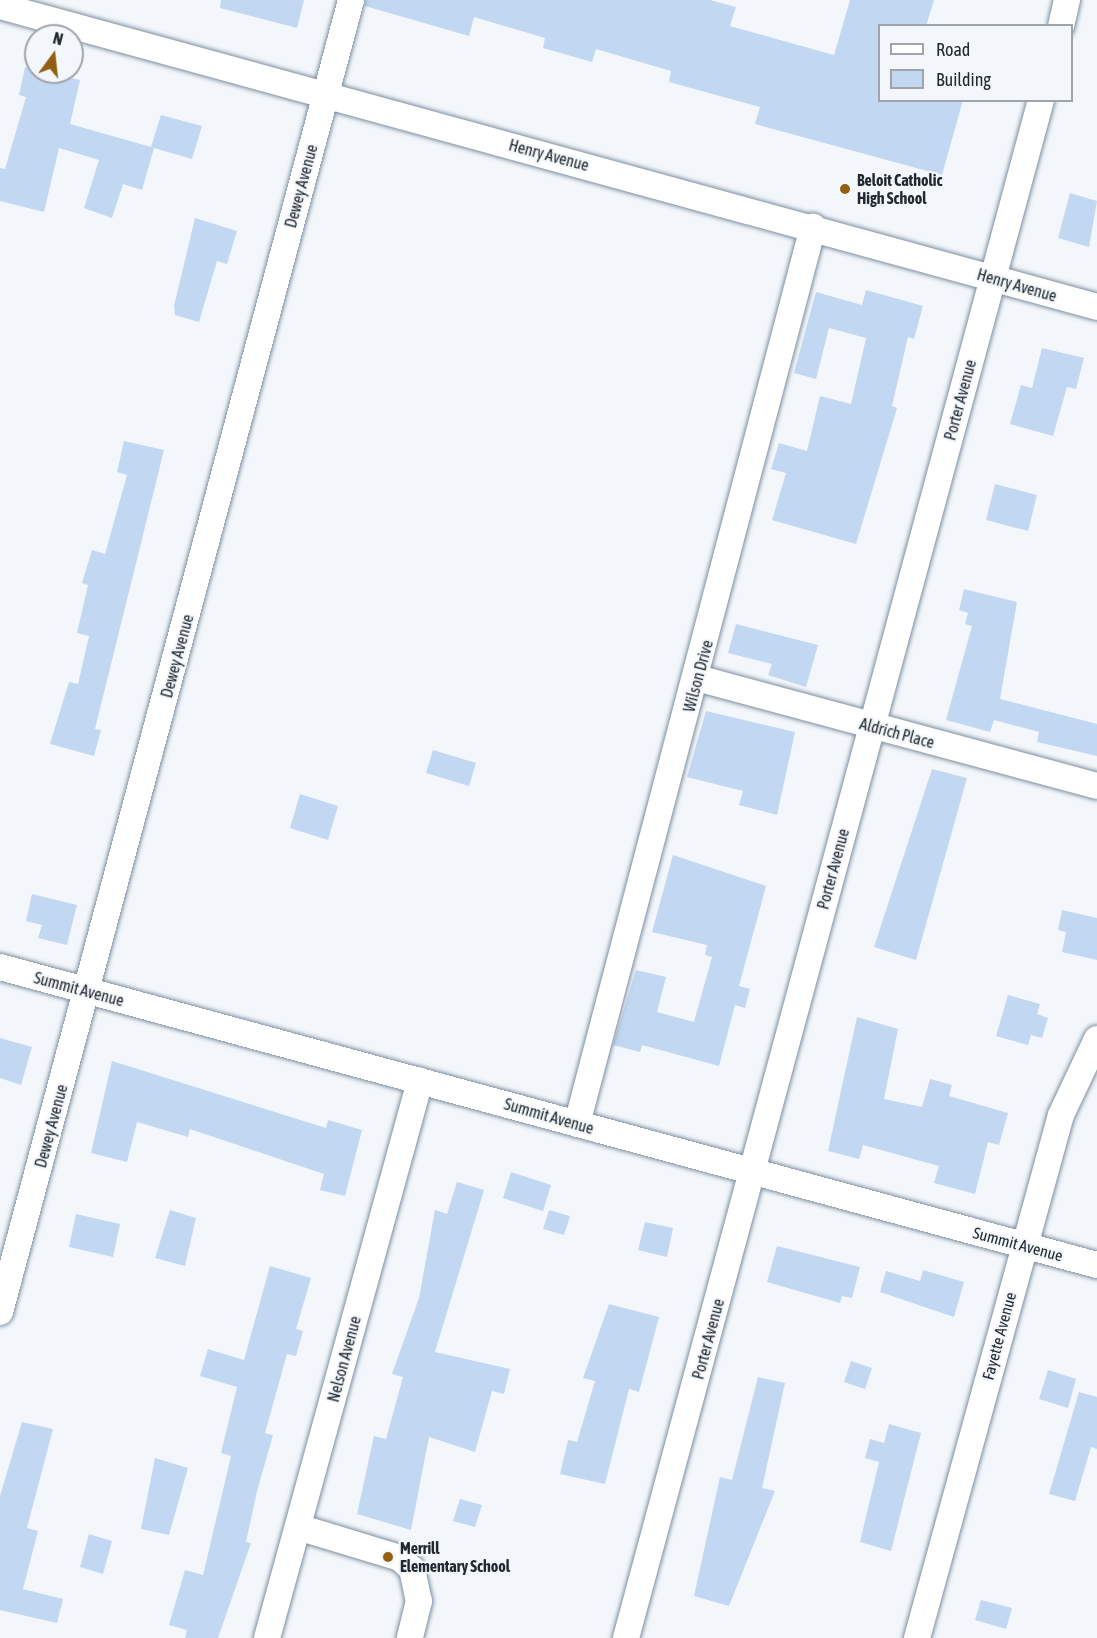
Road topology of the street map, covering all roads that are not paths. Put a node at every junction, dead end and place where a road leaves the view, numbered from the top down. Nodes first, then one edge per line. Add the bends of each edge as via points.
1 (351, 0) edge
2 (1067, 0) edge
3 (0, 6) edge
4 (1061, 24) edge
5 (326, 95) junction
6 (1040, 102) edge
7 (813, 227) junction
8 (994, 278) junction
9 (1097, 307) edge
10 (697, 678) junction
11 (870, 726) junction
12 (1097, 786) edge
13 (0, 967) edge
14 (88, 992) junction
15 (1097, 1040) edge
16 (420, 1081) junction
17 (577, 1124) junction
18 (753, 1174) junction
19 (1023, 1245) junction
20 (1097, 1266) edge
21 (0, 1312) edge
22 (298, 1527) junction
23 (267, 1638) edge
24 (410, 1638) edge
25 (627, 1638) edge
26 (917, 1638) edge

1 - 5 street, Dewey Avenue
2 - 4 street
3 - 5 street, Henry Avenue
5 - 7 street, Henry Avenue
5 - 14 street, Dewey Avenue
6 - 8 street, Porter Avenue
7 - 8 street, Henry Avenue
7 - 10 street, Wilson Drive
8 - 9 street, Henry Avenue
8 - 11 street, Porter Avenue
10 - 11 street, Aldrich Place
10 - 17 street, Wilson Drive
11 - 12 street, Aldrich Place
11 - 18 street, Porter Avenue
13 - 14 street, Summit Avenue
14 - 16 street, Summit Avenue
14 - 21 street, Dewey Avenue
15 - 19 street, Fayette Avenue via 1061,1115
16 - 17 street, Summit Avenue
16 - 22 street, Nelson Avenue
17 - 18 street, Summit Avenue
18 - 19 street, Summit Avenue
18 - 25 street, Porter Avenue
19 - 20 street, Summit Avenue
19 - 26 street, Fayette Avenue
22 - 23 street, Nelson Avenue
22 - 24 street via 400,1558 412,1569 419,1601

